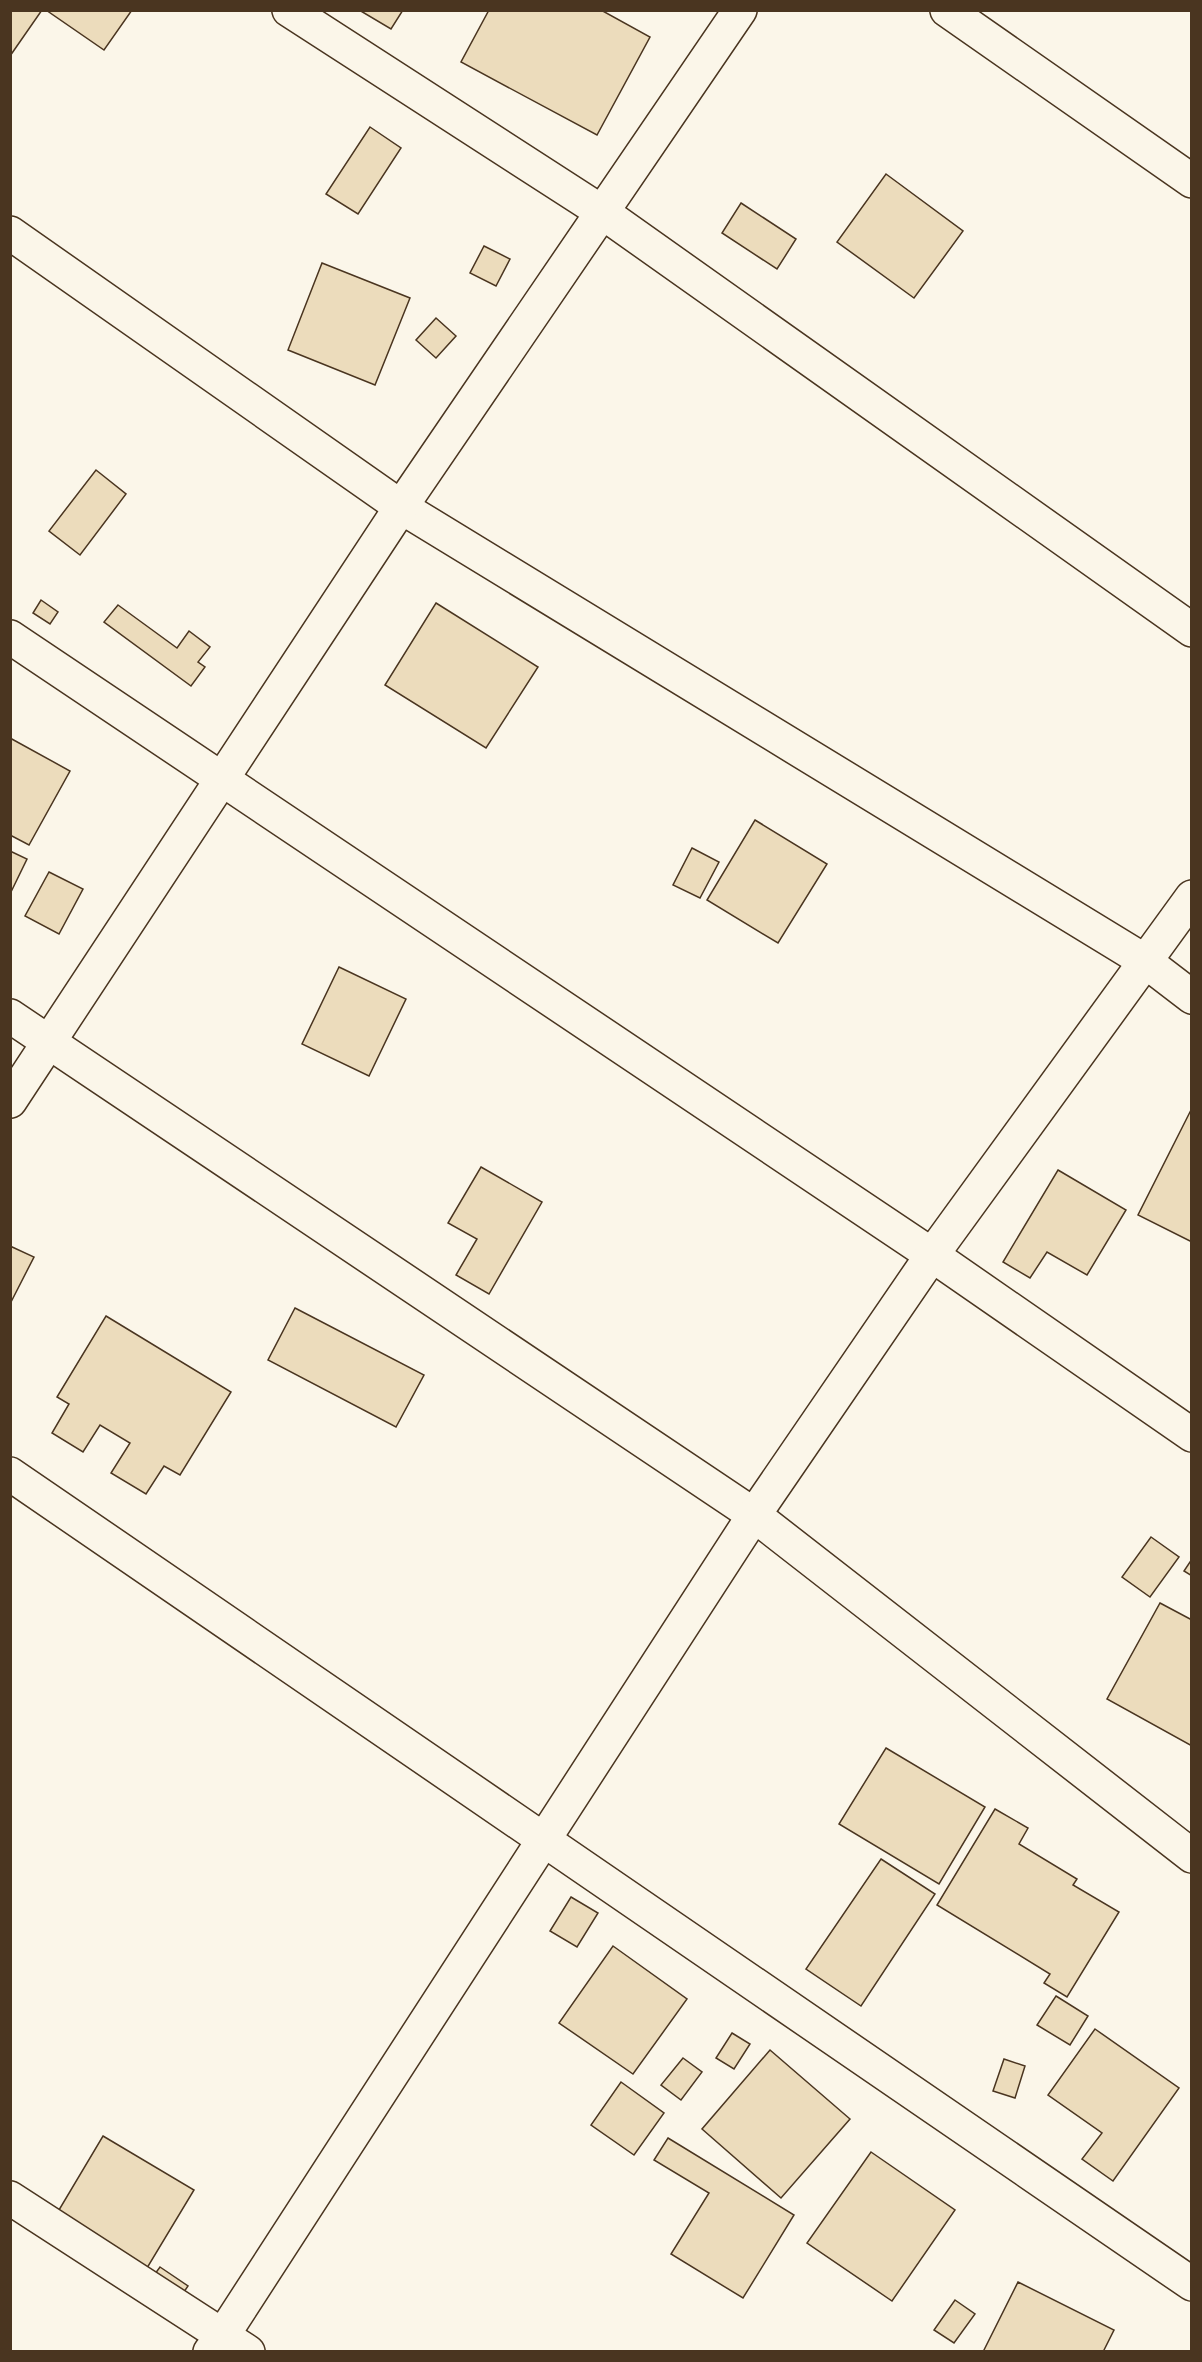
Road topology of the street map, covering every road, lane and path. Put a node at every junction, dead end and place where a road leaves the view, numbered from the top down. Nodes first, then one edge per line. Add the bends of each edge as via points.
1 (289, 10) edge
2 (741, 10) edge
3 (947, 10) edge
4 (1191, 181) edge
5 (602, 212) junction
6 (10, 233) edge
7 (401, 507) junction
8 (1191, 630) edge
9 (10, 637) edge
10 (222, 779) junction
11 (1191, 897) edge
12 (1145, 961) junction
13 (1191, 997) edge
14 (10, 1016) edge
15 (49, 1041) junction
16 (10, 1101) edge
17 (932, 1255) junction
18 (1191, 1435) edge
19 (10, 1474) edge
20 (754, 1515) junction
21 (543, 1840) junction
22 (1191, 1856) edge
23 (10, 2198) edge
24 (1191, 2284) edge
25 (227, 2346) edge

1 - 5 street
2 - 5 street
3 - 4 street
5 - 7 street
5 - 8 street
6 - 7 street
7 - 10 street
7 - 12 street
9 - 10 street
10 - 15 street
10 - 17 street
11 - 12 street
12 - 13 street
12 - 17 street
14 - 15 street
15 - 16 street
15 - 20 street
17 - 18 street
17 - 20 street
19 - 21 street
20 - 21 street
20 - 22 street
21 - 24 street
21 - 25 street
23 - 25 street

